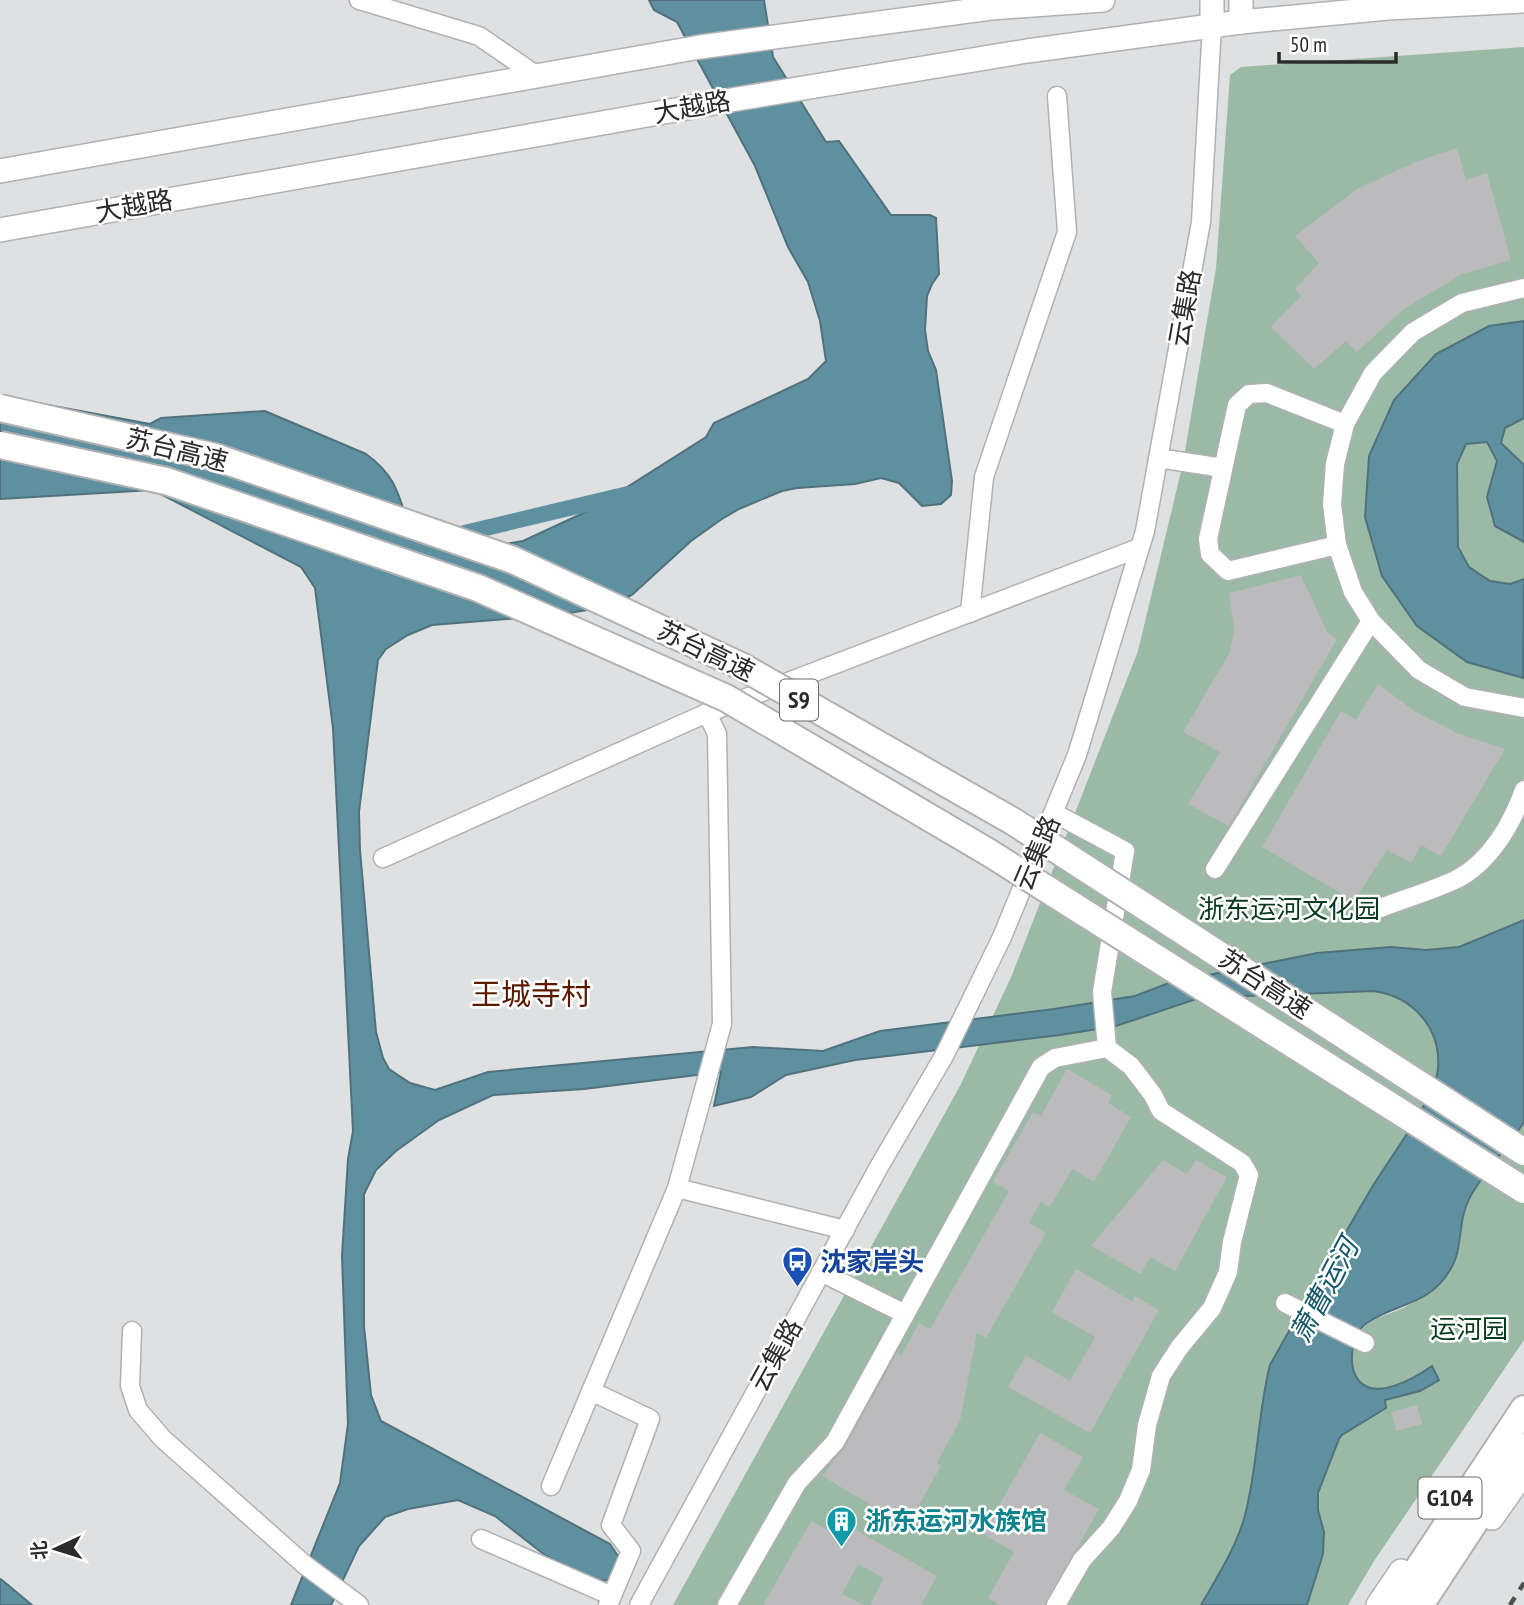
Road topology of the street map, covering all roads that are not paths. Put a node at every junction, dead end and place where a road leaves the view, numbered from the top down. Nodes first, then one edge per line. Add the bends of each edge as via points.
1 (359, 0) edge
2 (1103, 0) edge
3 (1212, 0) edge
4 (1524, 1) edge
5 (1241, 11) edge
6 (1212, 25) junction
7 (537, 76) junction
8 (1057, 96) dead end
9 (0, 171) edge
10 (0, 230) edge
11 (1524, 288) edge
12 (0, 408) edge
13 (1345, 424) junction
14 (0, 445) edge
15 (1158, 458) junction
16 (1223, 468) junction
17 (1337, 545) junction
18 (1139, 548) junction
19 (970, 613) junction
20 (1371, 621) junction
21 (1524, 708) edge
22 (707, 713) junction
23 (1524, 790) edge
24 (1054, 813) junction
25 (383, 858) dead end
26 (1215, 869) dead end
27 (1366, 914) dead end
28 (1107, 1048) junction
29 (1524, 1152) edge
30 (677, 1188) junction
31 (1524, 1190) edge
32 (845, 1230) junction
33 (821, 1272) junction
34 (1285, 1303) dead end
35 (905, 1314) junction
36 (132, 1331) dead end
37 (1365, 1343) dead end
38 (591, 1391) junction
39 (1524, 1393) edge
40 (1524, 1409) edge
41 (1524, 1447) edge
42 (1524, 1472) edge
43 (551, 1486) dead end
44 (481, 1539) dead end
45 (610, 1601) edge
46 (359, 1605) edge
47 (639, 1605) edge
48 (727, 1605) edge
49 (1056, 1605) edge
50 (1378, 1605) edge
51 (1394, 1605) edge
52 (1420, 1605) edge
53 (1433, 1605) edge

1 - 7 street via 479,36
2 - 7 main road via 991,8 783,35
3 - 6 main road
4 - 5 main road, 大越路
5 - 6 main road, 大越路
6 - 10 main road, 大越路 via 737,99
6 - 15 street, 云集路 via 1201,222
7 - 9 main road
8 - 19 street via 1067,232 984,477
11 - 13 street via 1462,303 1413,332 1373,373
12 - 29 highway, 苏台高速 / S9, bridge via 215,457 500,555 741,666 1014,822
13 - 16 street via 1267,393 1249,394 1237,405
13 - 17 street via 1332,504
14 - 31 highway, 苏台高速 / S9, bridge via 166,481 478,588 726,698 988,852
15 - 16 street
15 - 18 street, 云集路
16 - 17 street via 1208,539 1210,554 1228,571
17 - 20 street via 1353,593
18 - 19 street
18 - 24 street, 云集路 via 1077,755
19 - 22 street
20 - 21 street via 1419,670 1465,697
20 - 26 street
22 - 25 street
22 - 30 street via 717,734 722,1024
23 - 27 street via 1516,812 1490,852 1458,878
24 - 28 street via 1125,851 1102,992
24 - 32 street, 云集路 via 966,1013
28 - 35 street via 1055,1058 1041,1067
28 - 49 street via 1131,1066 1161,1111 1242,1163 1249,1175 1228,1272 1212,1308 1161,1376 1147,1424 1141,1470 1128,1501
30 - 32 street
30 - 38 street
32 - 33 street, 云集路
33 - 35 street
33 - 47 street, 云集路
34 - 37 street
35 - 48 street via 835,1442 797,1483
36 - 46 street via 130,1386 138,1410 163,1439 304,1565
38 - 43 street
38 - 45 street via 650,1419 611,1525 631,1551
39 - 50 main road, G104
40 - 51 highway
41 - 52 highway
42 - 53 main road, G104
44 - 45 street

